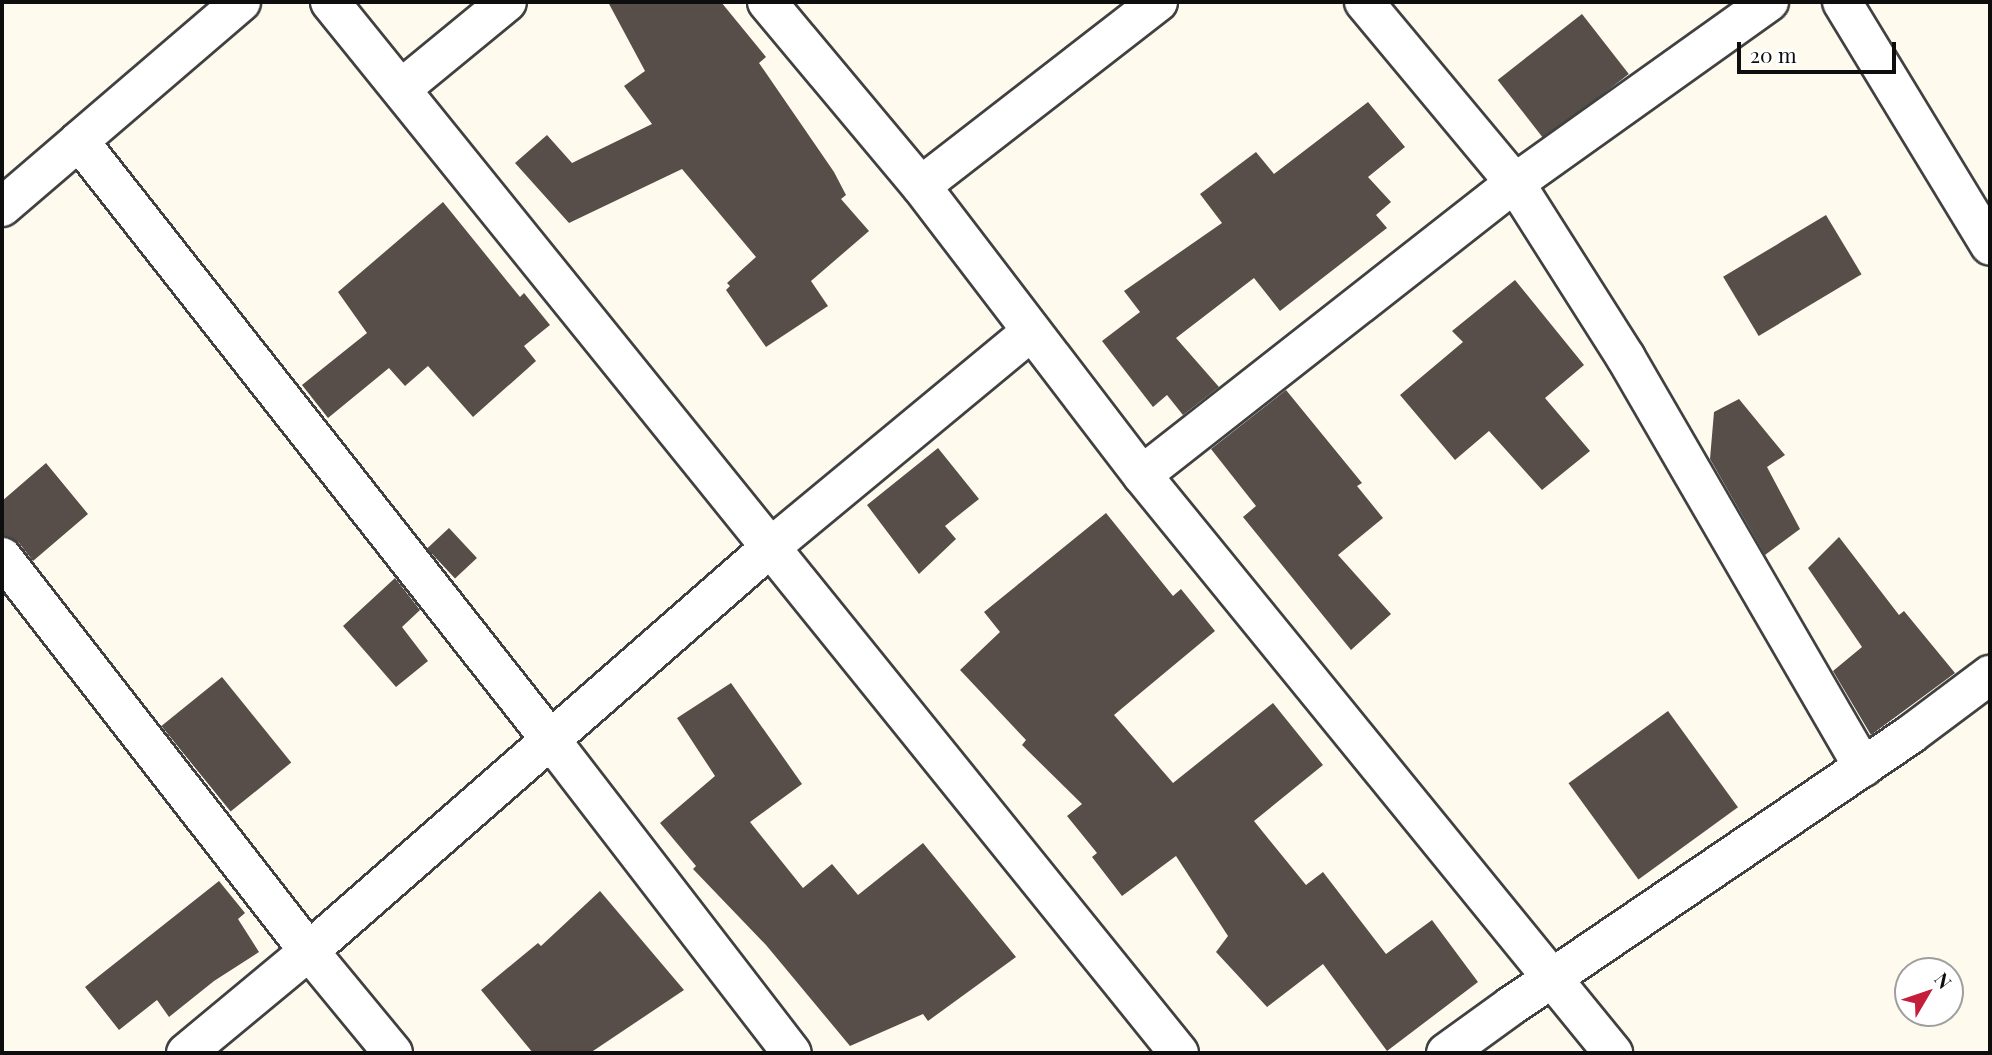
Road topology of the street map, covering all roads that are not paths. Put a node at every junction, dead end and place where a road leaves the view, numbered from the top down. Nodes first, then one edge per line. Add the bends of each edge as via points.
1 (241, 2) edge
2 (330, 2) edge
3 (506, 2) edge
4 (766, 2) edge
5 (1158, 2) edge
6 (1364, 2) edge
7 (1769, 2) edge
8 (1851, 5) edge
9 (401, 89) junction
10 (79, 141) junction
11 (1515, 183) junction
12 (921, 186) junction
13 (2, 207) edge
14 (1990, 245) edge
15 (1031, 332) junction
16 (1142, 475) junction
17 (772, 546) junction
18 (2, 557) edge
19 (1990, 675) edge
20 (550, 739) junction
21 (1863, 767) junction
22 (309, 951) junction
23 (1553, 977) junction
24 (186, 1053) edge
25 (393, 1053) edge
26 (792, 1053) edge
27 (1179, 1053) edge
28 (1447, 1053) edge
29 (1613, 1053) edge

1 - 10 street
2 - 9 street
3 - 9 street
4 - 12 street
5 - 12 street
6 - 11 street
7 - 11 street
8 - 14 street
9 - 17 street
10 - 13 street
10 - 20 street
11 - 16 street
11 - 21 street via 1626,358
12 - 15 street
15 - 16 street
15 - 17 street
16 - 23 street
17 - 20 street
17 - 27 street
18 - 22 street
19 - 21 street
20 - 22 street
20 - 26 street
21 - 23 street
22 - 24 street
22 - 25 street
23 - 28 street
23 - 29 street

